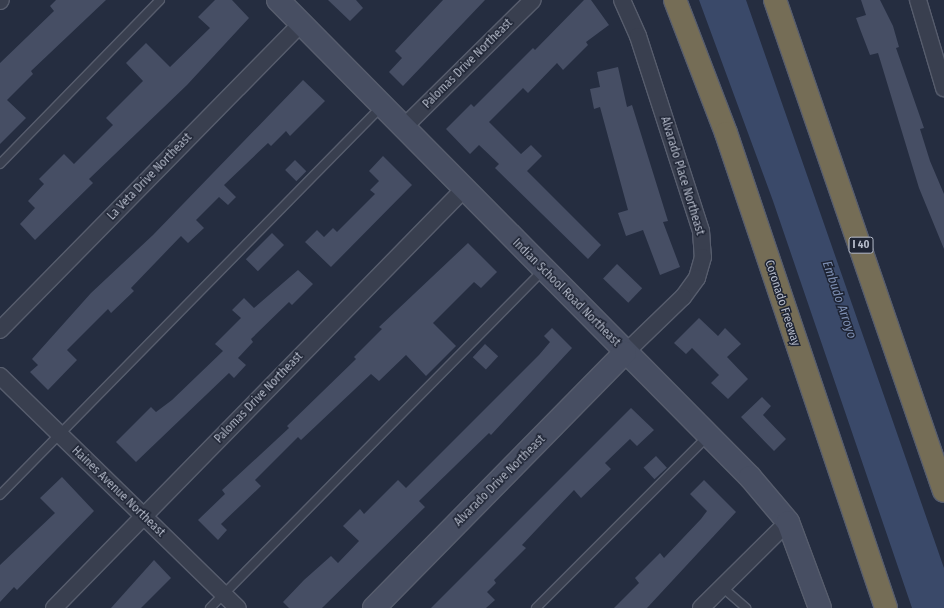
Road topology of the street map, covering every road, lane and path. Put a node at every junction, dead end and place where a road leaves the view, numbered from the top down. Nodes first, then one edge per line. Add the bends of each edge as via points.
1 (160, 0) edge
2 (278, 0) edge
3 (533, 0) edge
4 (622, 0) edge
5 (775, 0) edge
6 (918, 0) edge
7 (675, 1) edge
8 (301, 24) junction
9 (941, 66) edge
10 (944, 88) edge
11 (382, 106) junction
12 (403, 128) junction
13 (0, 164) edge
14 (464, 189) junction
15 (542, 271) junction
16 (0, 330) edge
17 (625, 353) junction
18 (0, 376) edge
19 (59, 434) junction
20 (708, 435) junction
21 (944, 491) edge
22 (0, 495) edge
23 (144, 517) junction
24 (788, 522) junction
25 (722, 587) junction
26 (224, 594) junction
27 (740, 606) edge
28 (54, 608) edge
29 (210, 608) edge
30 (238, 608) edge
31 (374, 608) edge
32 (536, 608) edge
33 (701, 608) edge
34 (820, 608) edge
35 (886, 608) edge

1 - 13 lane
2 - 8 street, Indian School Road Northeast
3 - 12 street, Palomas Drive Northeast
4 - 17 street, Alvarado Place Northeast via 638,36 701,231 703,257 697,278 683,297
5 - 21 highway, I 40
6 - 9 street
7 - 35 highway, Coronado Freeway via 726,133
8 - 11 street, Indian School Road Northeast
8 - 16 street, La Veta Drive Northeast
9 - 10 street
11 - 12 street, Indian School Road Northeast
11 - 19 lane
12 - 14 street, Indian School Road Northeast
14 - 15 street, Indian School Road Northeast
14 - 23 street, Palomas Drive Northeast
15 - 17 street, Indian School Road Northeast
15 - 26 lane
17 - 20 street, Indian School Road Northeast
17 - 31 street, Alvarado Drive Northeast
18 - 19 street, Haines Avenue Northeast
19 - 22 lane
19 - 23 street, Haines Avenue Northeast
20 - 24 street, Indian School Road Northeast
20 - 32 lane
23 - 26 street, Haines Avenue Northeast
23 - 28 street, Palomas Drive Northeast
24 - 25 street
24 - 34 street, Indian School Road Northeast
25 - 27 lane
25 - 33 street
26 - 29 lane
26 - 30 street, Haines Avenue Northeast

